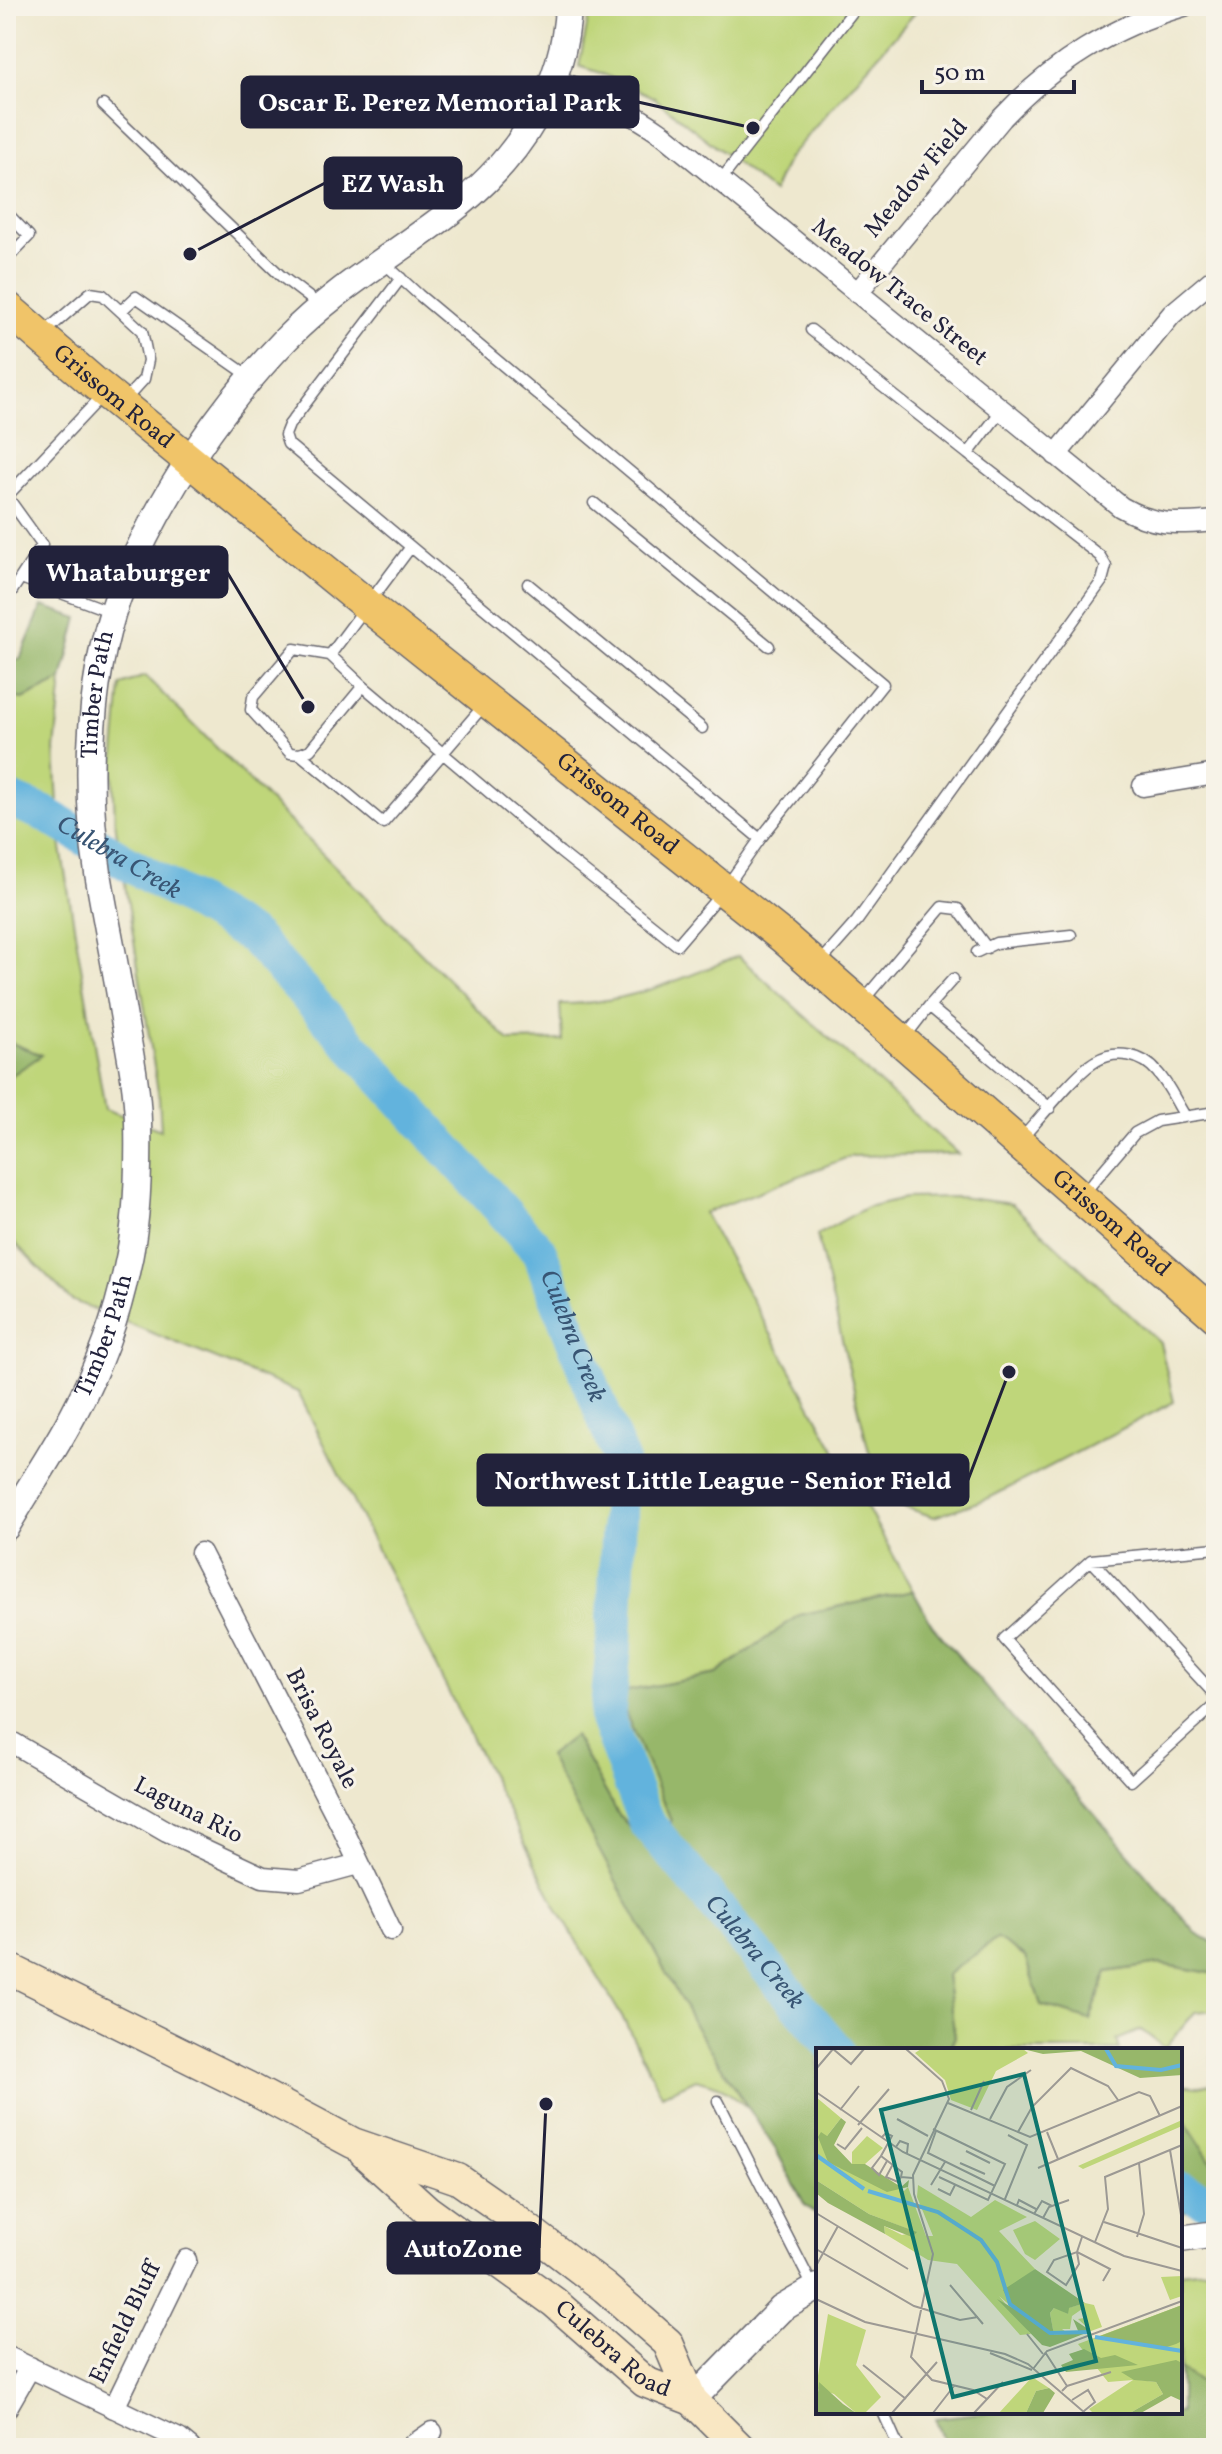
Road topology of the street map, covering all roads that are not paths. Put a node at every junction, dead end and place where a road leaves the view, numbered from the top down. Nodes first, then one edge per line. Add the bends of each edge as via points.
1 (568, 6) edge
2 (857, 6) edge
3 (1184, 6) edge
4 (553, 80) junction
5 (103, 105) dead end
6 (720, 181) junction
7 (6, 212) edge
8 (6, 260) edge
9 (381, 260) junction
10 (1216, 277) edge
11 (401, 278) junction
12 (857, 293) junction
13 (320, 306) junction
14 (6, 307) edge
15 (121, 311) junction
16 (811, 330) dead end
17 (39, 336) junction
18 (252, 378) junction
19 (113, 399) junction
20 (1001, 411) junction
21 (968, 454) junction
22 (1056, 455) junction
23 (189, 459) junction
24 (7, 496) edge
25 (594, 503) dead end
26 (1216, 521) edge
27 (410, 548) junction
28 (21, 578) junction
29 (528, 584) dead end
30 (6, 600) edge
31 (367, 605) junction
32 (114, 613) junction
33 (769, 646) dead end
34 (330, 655) junction
35 (363, 686) junction
36 (489, 699) junction
37 (702, 728) dead end
38 (442, 753) junction
39 (300, 754) junction
40 (1216, 774) edge
41 (1143, 786) dead end
42 (760, 839) junction
43 (724, 890) junction
44 (1071, 935) dead end
45 (817, 966) junction
46 (953, 979) dead end
47 (860, 1004) junction
48 (929, 1006) junction
49 (902, 1041) junction
50 (1050, 1108) junction
51 (1216, 1112) edge
52 (1185, 1116) junction
53 (1018, 1143) junction
54 (1080, 1198) junction
55 (1216, 1316) edge
56 (6, 1527) edge
57 (1216, 1548) edge
58 (201, 1553) dead end
59 (1091, 1560) junction
60 (1216, 1696) edge
61 (1216, 1704) edge
62 (6, 1739) edge
63 (358, 1864) junction
64 (391, 1930) dead end
65 (6, 1967) edge
66 (718, 2101) dead end
67 (353, 2143) junction
68 (1216, 2234) edge
69 (1182, 2239) edge
70 (186, 2260) dead end
71 (816, 2288) edge
72 (6, 2356) edge
73 (30, 2367) junction
74 (692, 2400) junction
75 (114, 2408) junction
76 (6, 2409) edge
77 (884, 2414) edge
78 (432, 2432) dead end
79 (190, 2448) edge
80 (409, 2448) edge
81 (740, 2448) edge
82 (899, 2448) edge

1 - 4 street, Timber Path via 564,48
2 - 6 lane
3 - 12 street, Meadow Field via 1096,41 1027,91
4 - 6 street, Meadow Trace Street via 641,119
4 - 9 street, Timber Path via 526,131 485,181
5 - 13 lane via 281,276
6 - 12 street, Meadow Trace Street
7 - 8 lane via 29,236
9 - 11 lane
9 - 13 street, Timber Path
10 - 22 street via 1172,314
11 - 27 lane via 285,435 288,444
11 - 42 lane via 883,684
12 - 20 street, Meadow Trace Street
13 - 18 street, Timber Path
14 - 17 main road, Grissom Road
15 - 17 lane via 103,295 90,293
15 - 18 lane via 136,297
15 - 19 lane via 142,331 148,360 144,379
16 - 21 lane
17 - 19 main road, Grissom Road
18 - 23 street, Timber Path
19 - 23 main road, Grissom Road
19 - 24 lane
20 - 21 lane
20 - 22 street, Meadow Trace Street
21 - 45 lane via 1100,556 1106,566 1102,581 857,921
22 - 26 street, Meadow Trace Street via 1138,517 1168,525
23 - 31 main road, Grissom Road
23 - 32 street, Timber Path via 152,518
24 - 28 lane via 42,545
25 - 33 lane
27 - 31 lane
27 - 42 lane
28 - 30 lane
28 - 32 lane
29 - 37 lane
31 - 34 lane
31 - 36 main road, Grissom Road
32 - 56 street, Timber Path via 95,692 90,743 97,870 138,1117 128,1267 105,1344 73,1414
34 - 35 lane
34 - 39 lane via 294,649 253,697 251,710 290,753
35 - 38 lane
35 - 39 lane via 310,750
36 - 38 lane
36 - 43 main road, Grissom Road
38 - 39 lane via 383,823
38 - 43 lane via 677,945
40 - 41 street
42 - 43 lane
43 - 45 main road, Grissom Road
44 - 47 lane via 996,943 982,950 958,909 942,907
45 - 47 main road, Grissom Road
46 - 48 lane
47 - 49 main road, Grissom Road
48 - 49 lane
48 - 50 lane
49 - 53 main road, Grissom Road
50 - 52 lane via 1091,1063 1126,1054 1158,1073
50 - 53 lane
51 - 52 lane
52 - 54 lane via 1157,1121 1135,1133
53 - 54 main road, Grissom Road
54 - 55 main road, Grissom Road
57 - 59 lane
58 - 63 street, Brisa Royale
59 - 60 lane
59 - 61 lane via 1004,1639 1131,1781
62 - 63 street, Laguna Rio via 167,1832 263,1877 299,1880
63 - 64 street, Brisa Royale
65 - 67 main road, Culebra Road
66 - 71 lane
67 - 74 main road, Culebra Road via 428,2211 554,2302 645,2382
67 - 74 main road, Culebra Road via 458,2179 507,2213 668,2343
68 - 69 street
70 - 75 street, Enfield Bluff
71 - 74 street via 781,2309
72 - 73 street
73 - 75 street
73 - 76 street
74 - 81 main road, Culebra Road
75 - 79 street
77 - 82 lane
78 - 80 street

